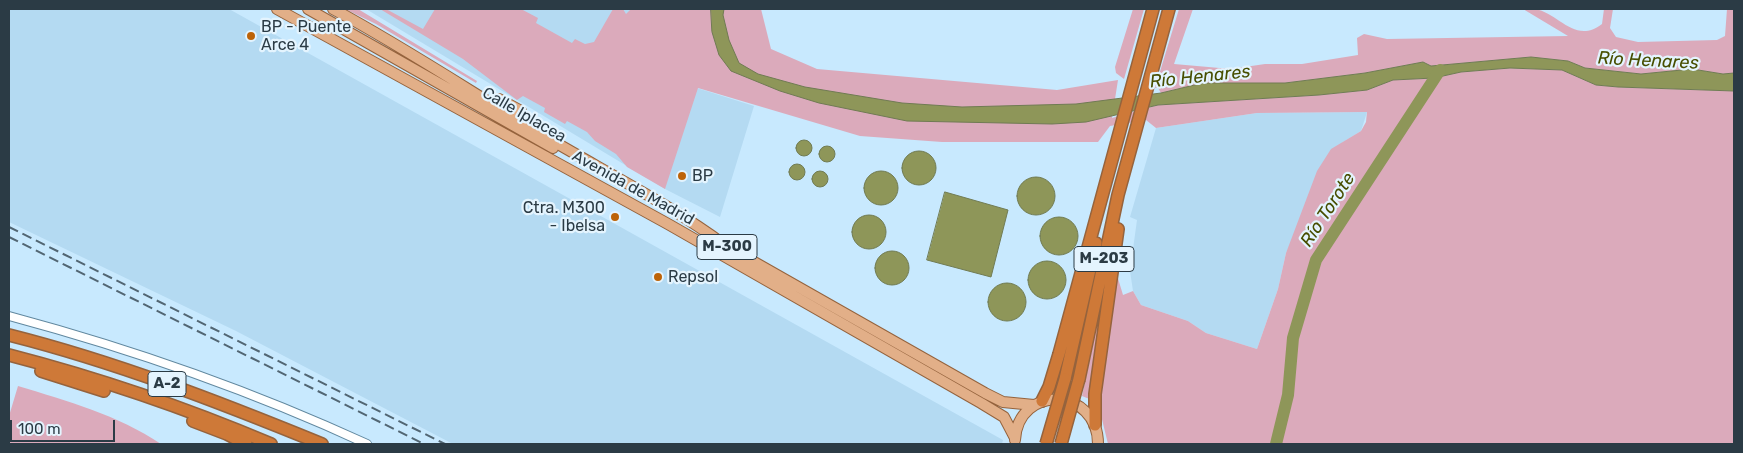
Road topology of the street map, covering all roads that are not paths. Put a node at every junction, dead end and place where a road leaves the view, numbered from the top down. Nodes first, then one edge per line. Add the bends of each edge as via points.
1 (276, 9) edge
2 (289, 9) edge
3 (308, 9) edge
4 (333, 9) edge
5 (1153, 9) edge
6 (1169, 9) edge
7 (444, 72) junction
8 (446, 101) junction
9 (521, 111) dead end
10 (1117, 146) junction
11 (1130, 158) junction
12 (726, 246) junction
13 (9, 316) edge
14 (9, 335) edge
15 (9, 355) edge
16 (9, 360) edge
17 (1038, 403) junction
18 (1096, 426) junction
19 (1015, 441) edge
20 (246, 444) edge
21 (271, 444) edge
22 (322, 444) edge
23 (367, 444) edge
24 (1046, 444) edge
25 (1061, 444) edge
26 (1098, 444) edge

1 - 8 main road, Avenida de Madrid / M-300
2 - 8 main road
3 - 12 main road, Calle Iplacea
4 - 7 main road, Avenida de Madrid / M-300
5 - 10 highway, M-203
6 - 11 highway, M-203
7 - 9 main road
7 - 12 main road, Avenida de Madrid / M-300 via 540,133 694,222
8 - 19 main road, Avenida de Madrid / M-300 via 981,403 1004,417
10 - 17 highway, M-203 via 1049,387
10 - 24 highway, M-203, bridge via 1065,379
11 - 18 highway via 1112,260 1095,394
11 - 25 highway, M-203, bridge via 1106,249 1080,379
12 - 17 main road, Avenida de Madrid / M-300 via 985,393 1003,402
13 - 23 street via 170,364
14 - 22 highway, A-2 via 164,383
15 - 21 highway, A-2 via 160,401
16 - 20 highway via 158,408
17 - 18 main road, M-300 via 1062,399 1078,405
17 - 19 main road, M-300 via 1022,416
18 - 26 main road

